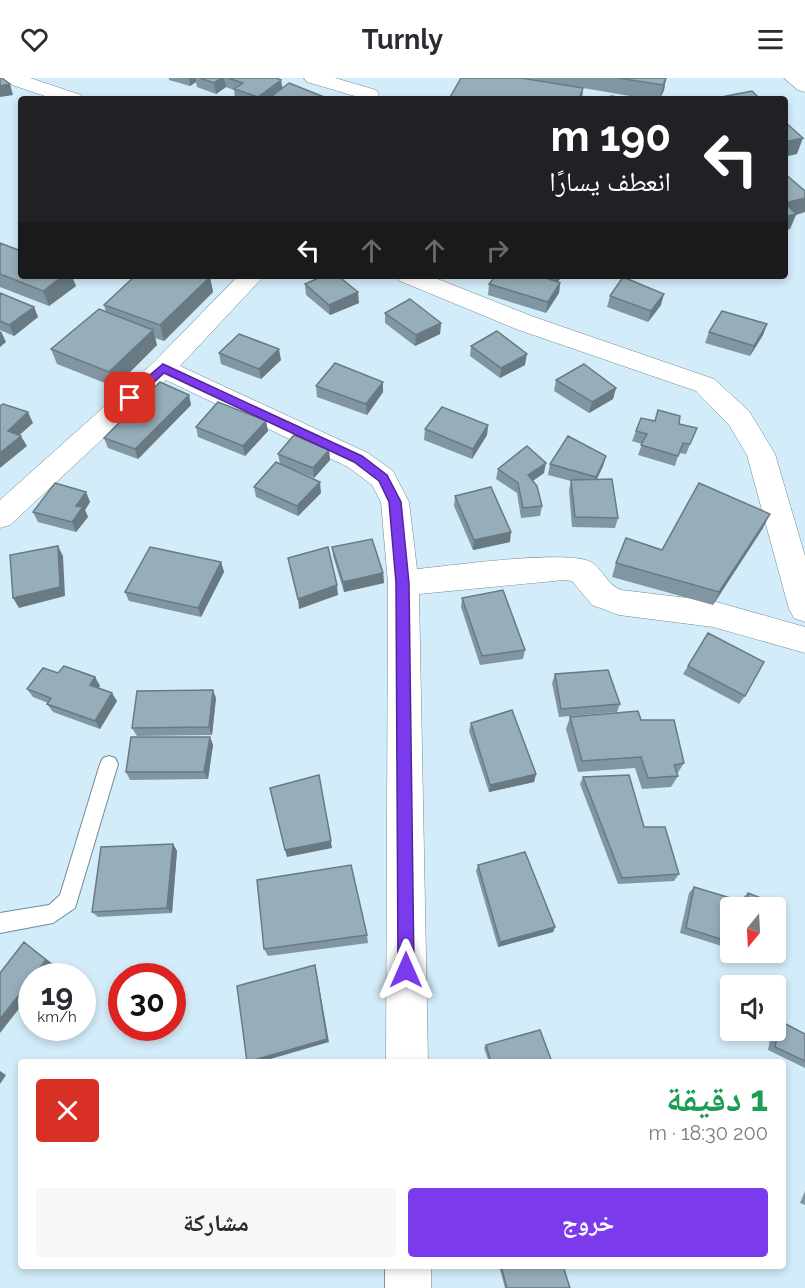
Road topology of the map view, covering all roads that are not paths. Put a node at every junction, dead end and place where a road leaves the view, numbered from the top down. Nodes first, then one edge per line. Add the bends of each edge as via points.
1 (10, 78) edge
2 (314, 78) edge
3 (794, 78) edge
4 (805, 86) edge
5 (372, 90) edge
6 (65, 96) edge
7 (249, 279) edge
8 (415, 279) edge
9 (163, 368) junction
10 (0, 517) edge
11 (403, 583) junction
12 (805, 609) edge
13 (805, 640) edge
14 (109, 764) dead end
15 (0, 923) edge
16 (407, 1059) edge
17 (408, 1269) edge
18 (408, 1288) edge

1 - 6 street
2 - 5 street
3 - 4 street
7 - 9 street
8 - 12 street via 525,323 705,385 739,418 761,454
9 - 10 street
9 - 11 street via 358,459 383,478 395,502
11 - 13 street via 564,568 581,571 603,596 619,602 713,614
11 - 16 street
14 - 15 lane via 68,901 53,914
17 - 18 street

